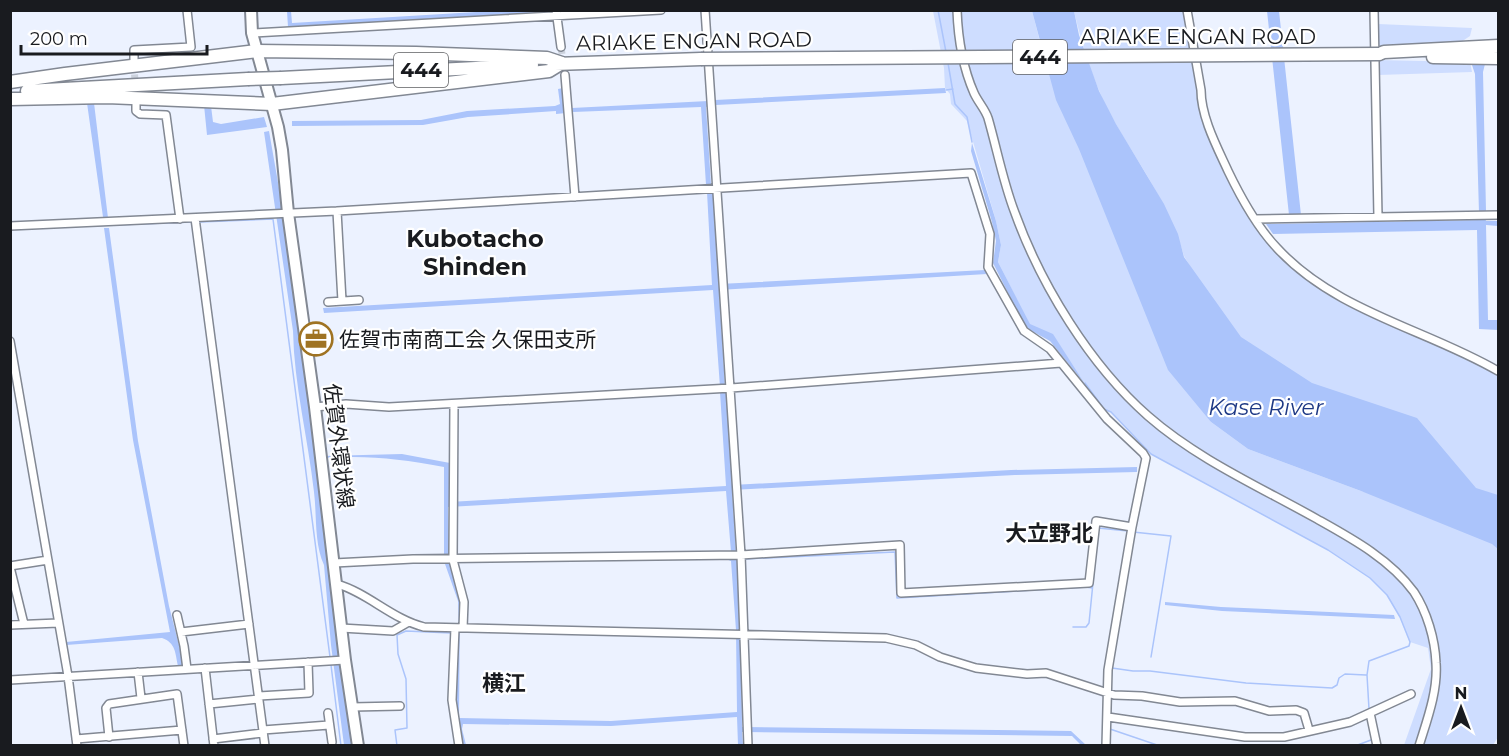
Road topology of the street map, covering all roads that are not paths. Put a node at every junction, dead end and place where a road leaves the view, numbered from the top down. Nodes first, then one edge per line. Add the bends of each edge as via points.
1 (187, 10) edge
2 (251, 10) edge
3 (662, 10) edge
4 (705, 10) edge
5 (957, 10) edge
6 (1187, 10) edge
7 (1374, 10) edge
8 (556, 13) edge
9 (252, 33) junction
10 (1498, 46) edge
11 (561, 47) tunnel mouth
12 (257, 51) junction
13 (1378, 54) junction
14 (1498, 58) edge
15 (134, 62) dead end
16 (564, 69) junction
17 (10, 82) edge
18 (10, 92) edge
19 (10, 99) edge
20 (136, 101) dead end
21 (272, 104) junction
22 (716, 188) junction
23 (575, 197) junction
24 (337, 211) junction
25 (286, 213) junction
26 (1498, 215) edge
27 (1378, 217) junction
28 (195, 218) junction
29 (180, 219) junction
30 (1256, 219) junction
31 (10, 226) edge
32 (359, 300) dead end
33 (342, 301) junction
34 (328, 302) dead end
35 (10, 341) edge
36 (1061, 363) junction
37 (1498, 371) edge
38 (729, 388) junction
39 (454, 404) junction
40 (315, 407) junction
41 (1131, 530) junction
42 (736, 555) junction
43 (48, 560) junction
44 (449, 560) junction
45 (334, 563) junction
46 (10, 567) edge
47 (337, 585) junction
48 (177, 615) dead end
49 (58, 623) junction
50 (407, 623) junction
51 (24, 624) junction
52 (249, 624) junction
53 (10, 625) edge
54 (341, 628) junction
55 (464, 628) junction
56 (455, 631) junction
57 (181, 632) junction
58 (745, 636) junction
59 (339, 660) junction
60 (308, 662) junction
61 (255, 665) junction
62 (205, 668) junction
63 (187, 669) junction
64 (138, 672) junction
65 (68, 676) junction
66 (10, 680) edge
67 (1110, 694) junction
68 (1412, 694) dead end
69 (141, 698) junction
70 (259, 698) junction
71 (209, 704) junction
72 (400, 706) dead end
73 (352, 708) junction
74 (328, 713) dead end
75 (1370, 713) junction
76 (1111, 717) junction
77 (329, 725) junction
78 (182, 730) junction
79 (1309, 730) junction
80 (263, 731) junction
81 (109, 737) junction
82 (76, 742) edge
83 (213, 742) edge
84 (332, 742) dead end
85 (184, 746) edge
86 (265, 746) edge
87 (358, 746) edge
88 (459, 746) edge
89 (748, 746) edge
90 (1106, 746) edge
91 (1377, 746) edge
92 (1419, 746) edge

1 - 15 street via 191,47 135,50
2 - 9 main road, 佐賀外環状線
3 - 8 street
4 - 22 street
5 - 92 street via 964,63 974,93 987,114 1015,213 1055,297 1108,373 1147,415 1174,436 1366,547 1414,593 1434,641 1437,665
6 - 30 street via 1201,104 1239,193
7 - 27 street
8 - 9 street
8 - 11 street
9 - 12 main road, 佐賀外環状線
10 - 13 highway
12 - 16 highway via 547,58
12 - 17 highway
12 - 21 main road, 佐賀外環状線
13 - 14 highway
13 - 16 highway, ARIAKE ENGAN ROAD / 444, bridge via 701,59
16 - 18 highway, ARIAKE ENGAN ROAD / 444, bridge via 248,79
16 - 21 highway
16 - 23 street
19 - 21 highway
20 - 29 street via 140,114 166,115
21 - 25 main road, 佐賀外環状線 via 282,150
22 - 23 street
22 - 36 street via 971,173 990,234 988,267 1024,331 1050,349
22 - 38 street
23 - 24 street
24 - 25 street
24 - 33 street
25 - 28 street
25 - 40 main road, 佐賀外環状線
26 - 27 street
27 - 30 street
28 - 29 street
28 - 52 street
29 - 31 street
30 - 37 street via 1276,248 1327,290
32 - 33 street
33 - 34 street
35 - 43 street
36 - 38 street
36 - 41 street via 1107,419 1146,458
38 - 39 street
38 - 42 street via 737,487
39 - 40 street
39 - 44 street
40 - 45 main road, 佐賀外環状線
41 - 42 street via 1096,522 1089,583 901,592 900,545
41 - 67 street via 1108,670
42 - 44 street
42 - 58 street
43 - 46 street
43 - 49 street
44 - 45 street
44 - 55 street via 464,602
45 - 47 main road, 佐賀外環状線
46 - 51 street
47 - 50 street via 350,588
47 - 54 main road, 佐賀外環状線
48 - 57 street
49 - 51 street
49 - 65 street
50 - 54 street via 393,631
50 - 56 street
51 - 53 street
52 - 57 street
52 - 61 street
54 - 59 main road, 佐賀外環状線
55 - 56 street
55 - 58 street
56 - 88 street via 452,700
57 - 63 street
58 - 67 street via 886,638 976,668 1046,673
58 - 89 street
59 - 60 street
59 - 73 main road, 佐賀外環状線
60 - 61 street
60 - 70 street via 309,693
61 - 62 street
61 - 70 street
62 - 63 street
62 - 71 street
63 - 64 street
64 - 65 street
64 - 69 street
65 - 66 street
65 - 82 street
67 - 76 street
67 - 79 street via 1180,702 1235,701 1269,711 1296,710 1304,713
68 - 75 street
69 - 78 street via 177,694
69 - 81 street via 109,704
70 - 71 street
70 - 80 street
71 - 83 street
72 - 73 street
73 - 87 main road, 佐賀外環状線
74 - 77 street
75 - 79 street via 1350,722
75 - 91 street
76 - 79 street via 1245,737 1284,737
76 - 90 street
77 - 80 street
77 - 84 street
78 - 81 street
78 - 85 street
80 - 83 street
80 - 86 street
81 - 82 street

